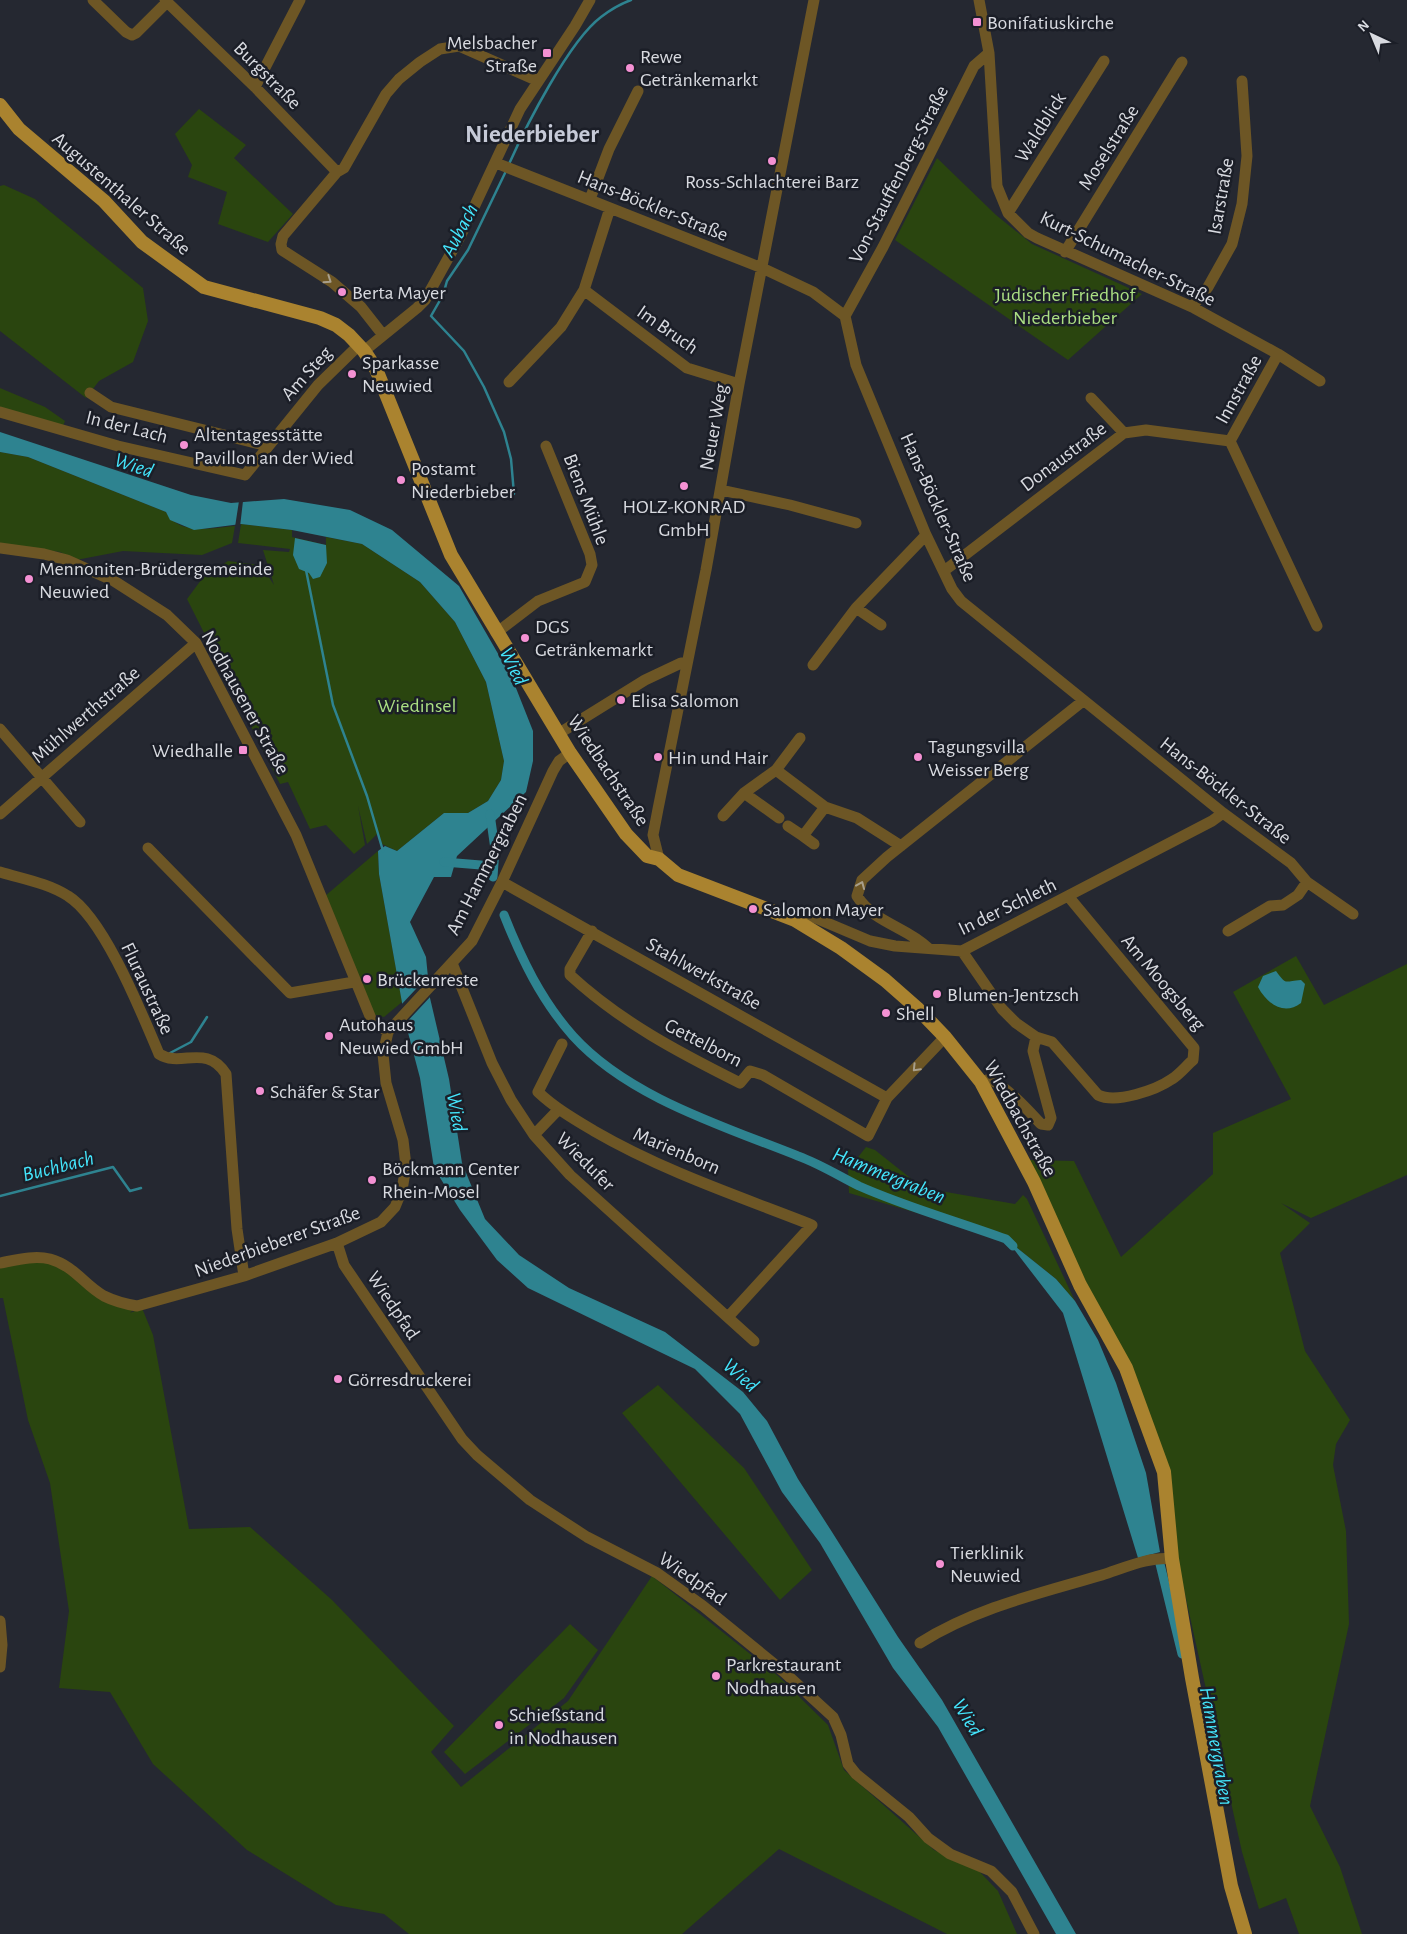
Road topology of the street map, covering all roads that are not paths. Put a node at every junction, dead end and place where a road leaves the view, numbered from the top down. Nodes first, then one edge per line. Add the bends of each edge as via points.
1 (93, 0) edge
2 (300, 0) edge
3 (590, 0) edge
4 (814, 0) edge
5 (979, 0) edge
6 (166, 1) edge
7 (989, 53) junction
8 (1104, 61) dead end
9 (1182, 62) dead end
10 (538, 81) junction
11 (1242, 81) dead end
12 (255, 87) junction
13 (638, 91) dead end
14 (0, 105) edge
15 (504, 166) junction
16 (340, 170) junction
17 (590, 199) junction
18 (610, 208) junction
19 (1008, 212) junction
20 (1065, 252) junction
21 (762, 268) junction
22 (584, 290) junction
23 (1192, 306) junction
24 (845, 316) junction
25 (383, 334) junction
26 (361, 348) junction
27 (1278, 354) junction
28 (1320, 381) dead end
29 (509, 382) dead end
30 (739, 384) junction
31 (90, 393) dead end
32 (1091, 398) dead end
33 (0, 412) edge
34 (1124, 433) junction
35 (1230, 441) junction
36 (268, 446) junction
37 (546, 446) dead end
38 (245, 475) joint
39 (721, 490) junction
40 (856, 523) dead end
41 (926, 535) junction
42 (0, 548) edge
43 (944, 571) junction
44 (856, 608) junction
45 (881, 624) dead end
46 (1317, 626) dead end
47 (496, 633) junction
48 (196, 643) junction
49 (686, 664) junction
50 (813, 665) dead end
51 (1083, 701) junction
52 (0, 729) edge
53 (558, 734) junction
54 (800, 738) dead end
55 (570, 753) junction
56 (776, 770) junction
57 (42, 777) junction
58 (744, 793) junction
59 (825, 807) junction
60 (1223, 813) junction
61 (0, 814) edge
62 (723, 816) dead end
63 (779, 818) dead end
64 (80, 822) dead end
65 (788, 826) dead end
66 (803, 836) junction
67 (814, 844) dead end
68 (901, 846) junction
69 (148, 848) dead end
70 (659, 859) junction
71 (0, 872) edge
72 (502, 882) junction
73 (1307, 882) junction
74 (1068, 896) junction
75 (1353, 914) dead end
76 (795, 920) junction
77 (592, 931) junction
78 (1228, 931) dead end
79 (928, 948) junction
80 (962, 951) junction
81 (452, 964) junction
82 (354, 982) junction
83 (388, 1032) junction
84 (1036, 1037) junction
85 (946, 1038) junction
86 (562, 1044) dead end
87 (981, 1082) junction
88 (887, 1098) junction
89 (558, 1110) junction
90 (534, 1135) junction
91 (337, 1243) junction
92 (0, 1263) edge
93 (244, 1276) junction
94 (728, 1317) junction
95 (754, 1341) dead end
96 (1172, 1559) junction
97 (0, 1621) edge
98 (920, 1643) dead end
99 (0, 1667) edge
100 (1034, 1934) edge
101 (1245, 1934) edge

1 - 6 street via 132,35
2 - 12 street
3 - 10 street, Am Steg
4 - 21 street, Neuer Weg
5 - 7 street, Kurt-Schumacher-Straße
6 - 12 street, Burgstraße
7 - 19 street, Kurt-Schumacher-Straße via 997,186
7 - 24 street, Von-Stauffenberg-Straße via 974,66
8 - 19 street, Waldblick
9 - 20 street, Moselstraße
10 - 15 street, Am Steg via 520,110
10 - 16 street via 459,46 440,49 399,79 386,94
11 - 23 street, Isarstraße via 1247,156 1242,204 1232,244 1208,287
12 - 16 street, Burgstraße
13 - 17 street via 609,149
14 - 26 main road, Augustenthaler Straße via 20,128 104,201 142,242 204,287 320,318 336,325
15 - 17 street, Hans-Böckler-Straße
15 - 25 street, Am Steg via 425,300
16 -> 25 street via 283,236 280,244 286,254 332,282 361,307
17 - 18 street, Hans-Böckler-Straße
18 - 21 street, Hans-Böckler-Straße
18 - 22 street
19 - 20 street, Kurt-Schumacher-Straße via 1028,233
20 - 23 street, Kurt-Schumacher-Straße
21 - 24 street, Hans-Böckler-Straße via 813,292
21 - 30 street, Neuer Weg
22 - 29 street via 561,327
22 - 30 street, Im Bruch via 687,368
23 - 27 street, Kurt-Schumacher-Straße
24 - 41 street, Hans-Böckler-Straße via 856,364
25 - 26 street, Am Steg
26 - 36 street, Am Steg via 318,384
26 - 47 main road, Wiedbachstraße via 376,369 394,410 451,555
27 - 28 street, Kurt-Schumacher-Straße
27 - 35 street, Innstraße
30 - 39 street, Neuer Weg
31 - 36 street via 111,407
32 - 34 street
33 - 38 street, In der Lach via 112,444
34 - 35 street, Donaustraße via 1146,430
34 - 43 street, Donaustraße
35 - 46 street
36 - 38 street, Am Steg
37 - 47 street, Biens Mühle via 590,554 590,574 585,582 538,601
39 - 40 street
39 - 49 street, Neuer Weg
41 - 43 street, Hans-Böckler-Straße
41 - 44 street
42 - 48 street, Nodhausener Straße via 67,560 114,581 167,615
43 - 51 street, Hans-Böckler-Straße via 961,601
44 - 45 street
44 - 50 street
47 - 53 main road, Wiedbachstraße
48 - 57 street, Mühlwerthstraße
48 - 82 street, Nodhausener Straße via 296,835
49 - 53 street via 680,663 645,680
49 - 70 street, Neuer Weg via 654,835
51 - 60 street, Hans-Böckler-Straße
51 - 68 street
52 - 57 street
53 - 55 main road, Wiedbachstraße
54 - 56 street
55 - 70 main road, Wiedbachstraße via 626,834 647,856
55 - 72 street, Am Hammergraben via 559,761 553,771
56 - 58 street
56 - 59 street
57 - 61 street, Mühlwerthstraße
57 - 64 street
58 - 62 street
58 - 63 street
59 - 66 street
59 - 68 street via 857,818
60 - 73 street, Hans-Böckler-Straße via 1291,863
60 - 74 street, In der Schleth
65 - 66 street
66 - 67 street
79 -> 68 street via 921,941 887,924 867,909 857,896 862,880
69 - 82 street via 290,994
70 - 76 main road, Wiedbachstraße via 678,875
71 - 93 street, Fluraustraße via 47,886 87,911 101,931 159,1054 165,1058 206,1058 219,1063 226,1074
72 - 77 street, Stahlwerkstraße
72 - 81 street, Am Hammergraben via 472,941
73 - 75 street, Hans-Böckler-Straße
73 - 78 street via 1298,895 1283,905 1270,906
74 - 80 street, In der Schleth
74 - 84 street, Am Moogsberg via 1194,1048 1193,1060 1172,1079 1149,1091 1107,1100 1098,1095 1052,1042
76 - 79 street, In der Schleth via 806,914 870,941
76 - 85 main road, Wiedbachstraße via 886,980
77 - 88 street, Stahlwerkstraße
77 - 88 street, Gettelborn via 570,969 570,975 600,1001 664,1045 740,1083 750,1071 763,1075 868,1136
79 - 80 street, In der Schleth
80 - 84 street, Am Moogsberg via 1002,1009
81 - 83 street, Am Hammergraben
81 - 90 street, Wiedufer via 492,1063
82 - 83 street, Nodhausener Straße via 372,1021
83 - 91 street, Niederbieberer Straße via 383,1054 386,1083 403,1140 404,1182 395,1207 381,1222
84 - 87 street via 1033,1051 1051,1118 1048,1125 1041,1124 1001,1086 990,1079
85 - 87 main road, Wiedbachstraße
85 -> 88 street
86 - 89 street, Marienborn via 538,1092
87 - 96 main road, Wiedbachstraße via 1034,1182 1080,1285 1126,1368 1164,1472
89 - 90 street
89 - 94 street, Marienborn via 666,1168 812,1225
90 - 94 street, Wiedufer via 570,1176
91 - 93 street, Niederbieberer Straße
91 - 100 street, Wiedpfad via 344,1265 462,1439 477,1455 530,1500 574,1529 657,1573 704,1606 784,1672 833,1717 848,1764 856,1774 950,1854 991,1871 1012,1892
92 - 93 street, Niederbieberer Straße via 28,1258 48,1259 66,1265 102,1295 137,1306
94 - 95 street, Wiedufer
96 - 98 street via 1135,1564 993,1608
96 - 101 main road, Wiedbachstraße via 1231,1886
97 - 99 street

